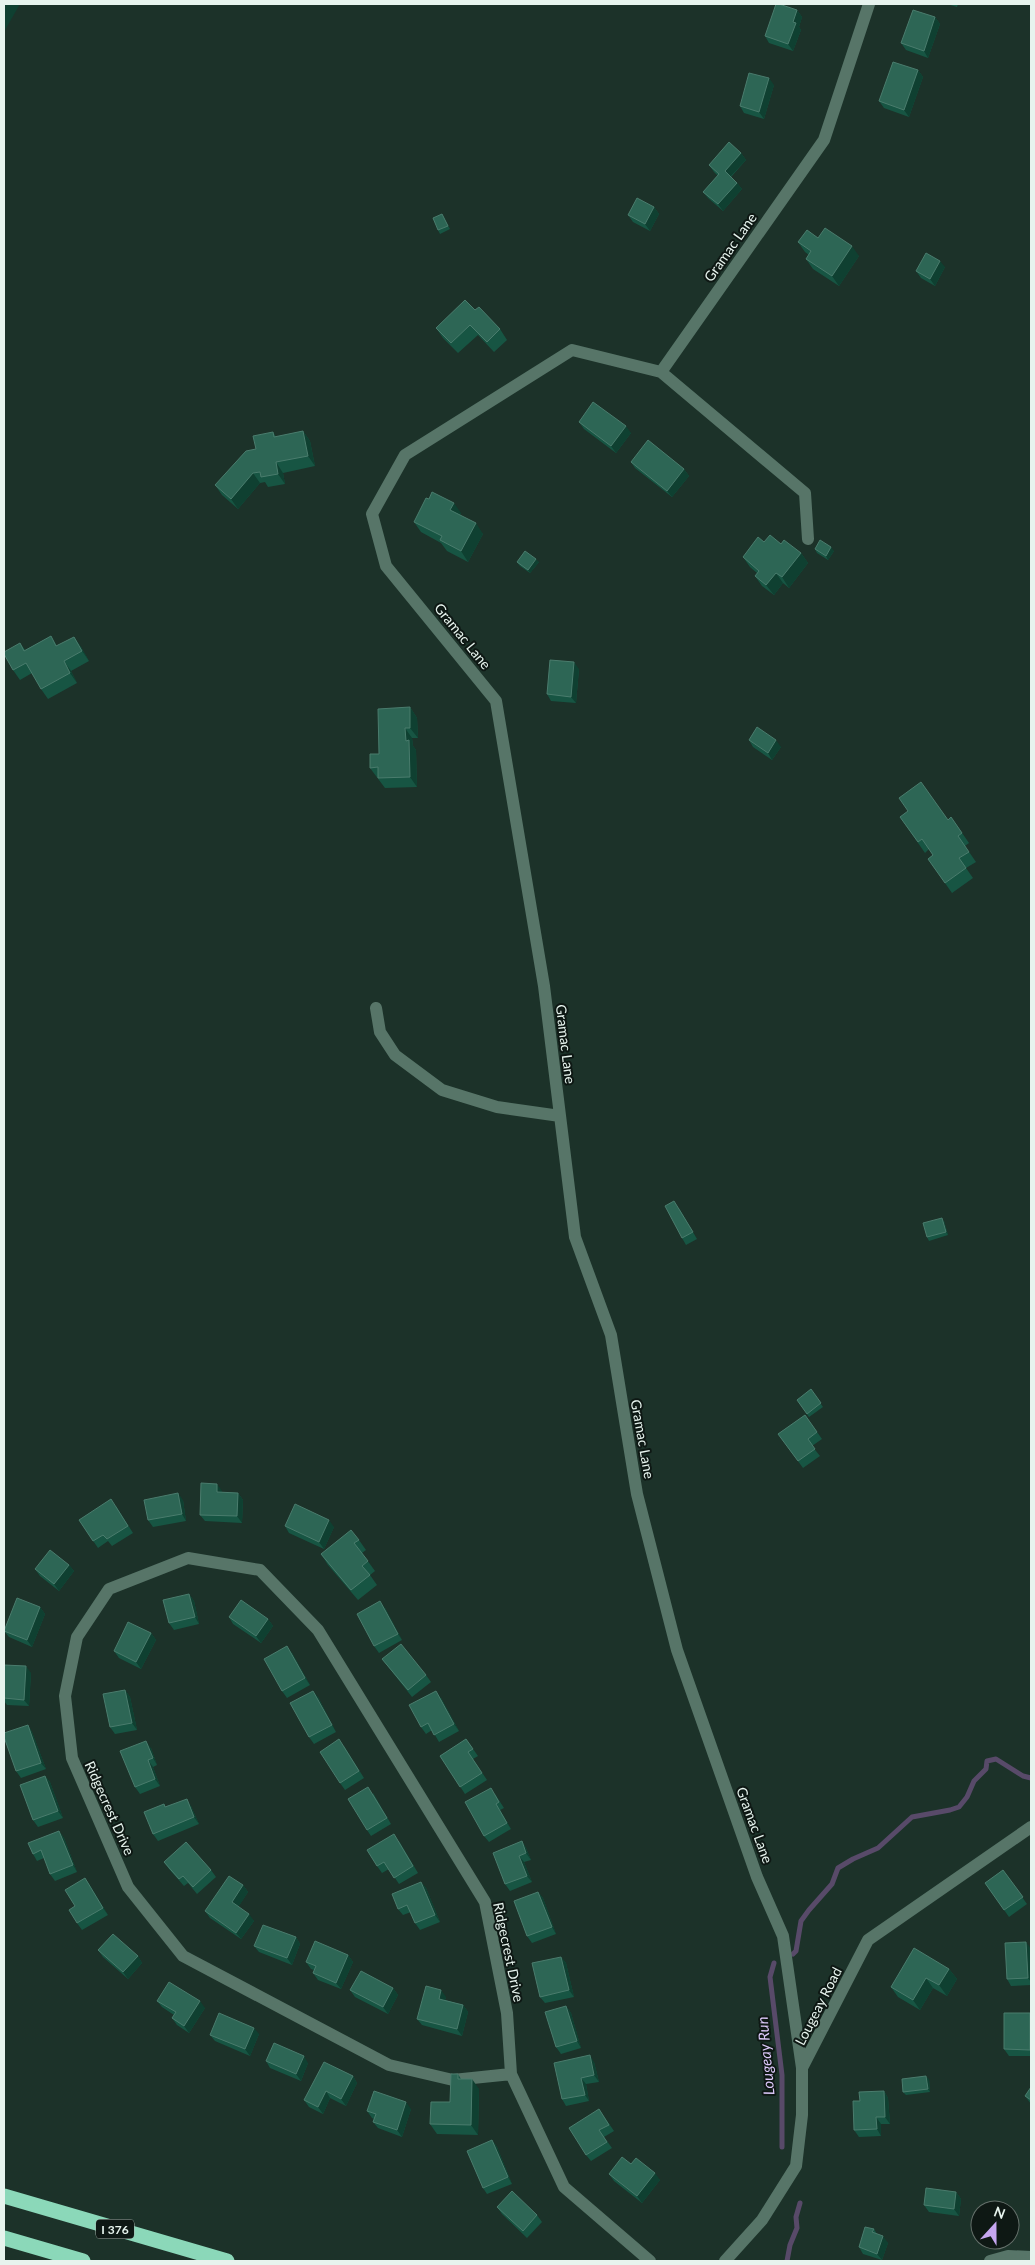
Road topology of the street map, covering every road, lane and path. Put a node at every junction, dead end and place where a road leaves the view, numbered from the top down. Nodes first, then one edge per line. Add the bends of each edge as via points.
1 (869, 4) edge
2 (661, 372) junction
3 (808, 539) dead end
4 (376, 1008) dead end
5 (560, 1116) junction
6 (1031, 1827) edge
7 (802, 2068) junction
8 (511, 2074) junction
9 (4, 2196) edge
10 (4, 2238) edge
11 (1031, 2257) edge
12 (83, 2261) edge
13 (227, 2261) edge
14 (650, 2261) edge
15 (725, 2261) edge
16 (990, 2261) edge

1 - 2 street, Gramac Lane via 824,140
2 - 3 street, Gramac Lane via 805,494
2 - 5 street, Gramac Lane via 572,350 405,455 372,514 386,566 496,701 544,986
4 - 5 street via 380,1032 395,1055 442,1090 497,1107
5 - 7 street, Gramac Lane via 575,1237 611,1335 637,1494 677,1650 757,1877 783,1936
6 - 7 street, Lougeay Road via 868,1940
7 - 15 street, Lougeay Road via 802,2115 796,2166 762,2220
8 - 8 street, Ridgecrest Drive via 507,2013 485,1902 318,1630 260,1570 188,1558 109,1590 77,1637 65,1696 72,1758 128,1887 183,1956 389,2065 453,2080
8 - 14 street, Ridgecrest Drive via 564,2187
9 - 13 highway, I 376
10 - 12 highway
11 - 16 street via 1008,2256

